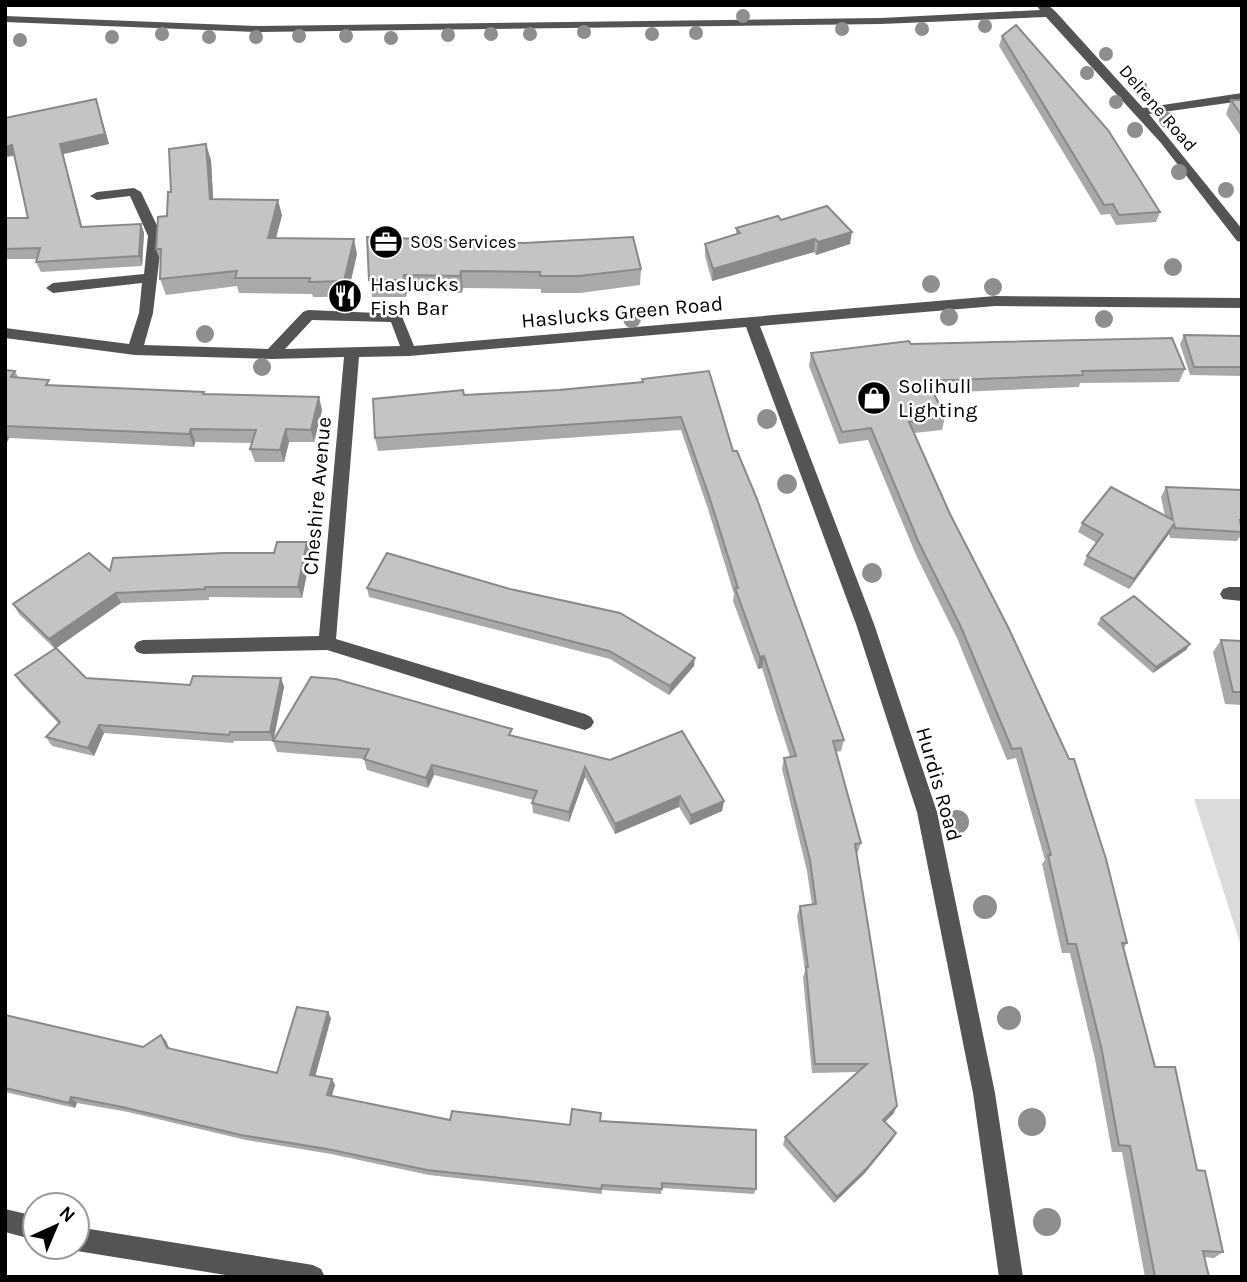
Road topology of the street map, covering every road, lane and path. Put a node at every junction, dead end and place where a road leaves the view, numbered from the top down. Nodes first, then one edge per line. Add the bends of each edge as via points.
1 (1046, 9) edge
2 (5, 19) edge
3 (1242, 97) edge
4 (1140, 112) junction
5 (97, 196) dead end
6 (1242, 237) edge
7 (150, 278) junction
8 (53, 288) dead end
9 (1242, 303) edge
10 (752, 323) junction
11 (5, 333) edge
12 (135, 350) junction
13 (409, 351) junction
14 (352, 352) junction
15 (272, 354) junction
16 (327, 643) junction
17 (143, 647) dead end
18 (585, 722) dead end
19 (91, 1241) edge
20 (313, 1277) edge
21 (1011, 1277) edge

1 - 2 street via 867,21 259,29
1 - 4 street, Delrene Road
3 - 4 street
4 - 6 street, Delrene Road
5 - 7 street via 134,192 155,236
7 - 8 street
7 - 12 street
9 - 10 street, Haslucks Green Road via 995,301
10 - 13 street, Haslucks Green Road
10 - 21 street, Hurdis Road via 864,624 927,812 984,1093
11 - 12 street, Haslucks Green Road
12 - 15 street, Haslucks Green Road
13 - 14 street, Haslucks Green Road
13 - 15 street via 397,317 308,316
14 - 15 street, Haslucks Green Road
14 - 16 street, Cheshire Avenue
16 - 17 street
16 - 18 street
19 - 20 street

